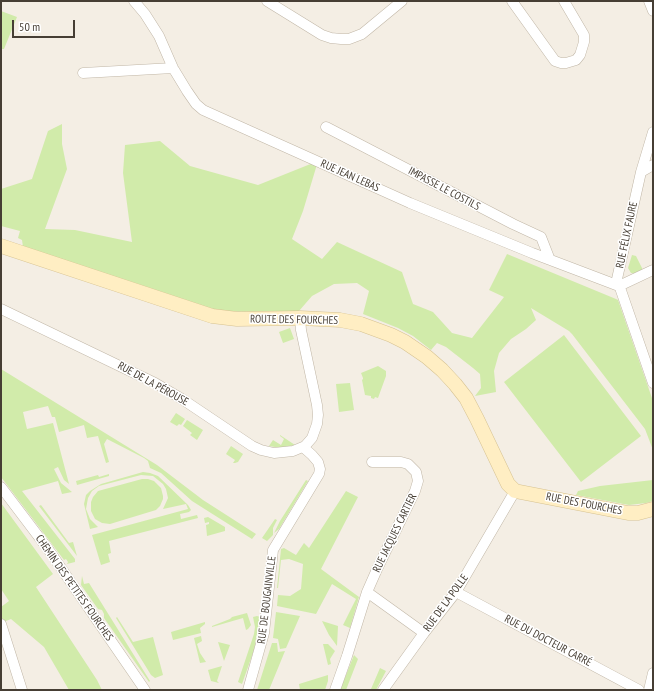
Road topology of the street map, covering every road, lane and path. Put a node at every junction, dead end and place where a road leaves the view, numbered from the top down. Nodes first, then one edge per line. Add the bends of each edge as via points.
1 (134, 1) edge
2 (267, 1) edge
3 (402, 1) edge
4 (512, 1) edge
5 (564, 1) edge
6 (649, 1) edge
7 (653, 11) edge
8 (173, 68) junction
9 (83, 72) dead end
10 (326, 127) dead end
11 (653, 132) edge
12 (653, 165) edge
13 (641, 172) junction
14 (1, 246) edge
15 (550, 260) junction
16 (653, 270) edge
17 (620, 286) junction
18 (1, 309) edge
19 (300, 318) junction
20 (653, 383) edge
21 (303, 447) junction
22 (372, 462) dead end
23 (1, 488) edge
24 (515, 491) junction
25 (653, 509) edge
26 (367, 592) junction
27 (456, 592) junction
28 (1, 624) edge
29 (424, 633) junction
30 (653, 673) edge
31 (22, 690) edge
32 (145, 690) edge
33 (248, 690) edge
34 (335, 690) edge
35 (383, 690) edge
36 (639, 690) edge
37 (649, 690) edge

1 - 8 street, RUE JEAN LEBAS via 159,36
2 - 3 street via 322,35 349,39 362,34
4 - 5 street via 555,61 566,63 576,60 580,55 584,35
6 - 7 street
8 - 9 street
8 - 15 street, RUE JEAN LEBAS via 196,104 203,110 410,203
10 - 15 street, IMPASSE LE COSTILS via 541,237
11 - 13 street, RUE FÉLIX FAURE
12 - 13 street
13 - 17 street, RUE FÉLIX FAURE via 617,279
14 - 19 main road, ROUTE DES FOURCHES via 212,316 237,319
15 - 17 street, RUE JEAN LEBAS
16 - 17 street
17 - 20 street, RUE FÉLIX FAURE
18 - 21 street, RUE DE LA PÉROUSE via 155,383 256,448 277,453
19 - 21 street via 318,415 314,433
19 - 24 main road, ROUTE DES FOURCHES via 361,324 405,342 428,357 456,384 466,398 508,484
21 - 33 street, RUE DE BOUGAINVILLE via 318,462 319,474 273,550 264,632
22 - 26 street, RUE JACQUES CARTIER via 408,464 416,472 418,481
23 - 32 street, CHEMIN DES PETITES FOURCHES via 48,549
24 - 25 main road, RUE DES FOURCHES via 628,513
24 - 27 street, RUE DE LA POLLE
26 - 29 street
26 - 34 street, RUE JACQUES CARTIER
27 - 29 street, RUE DE LA POLLE
27 - 36 street, RUE DU DOCTEUR CARRÉ
28 - 31 street
29 - 35 street, RUE DE LA POLLE
30 - 37 street

